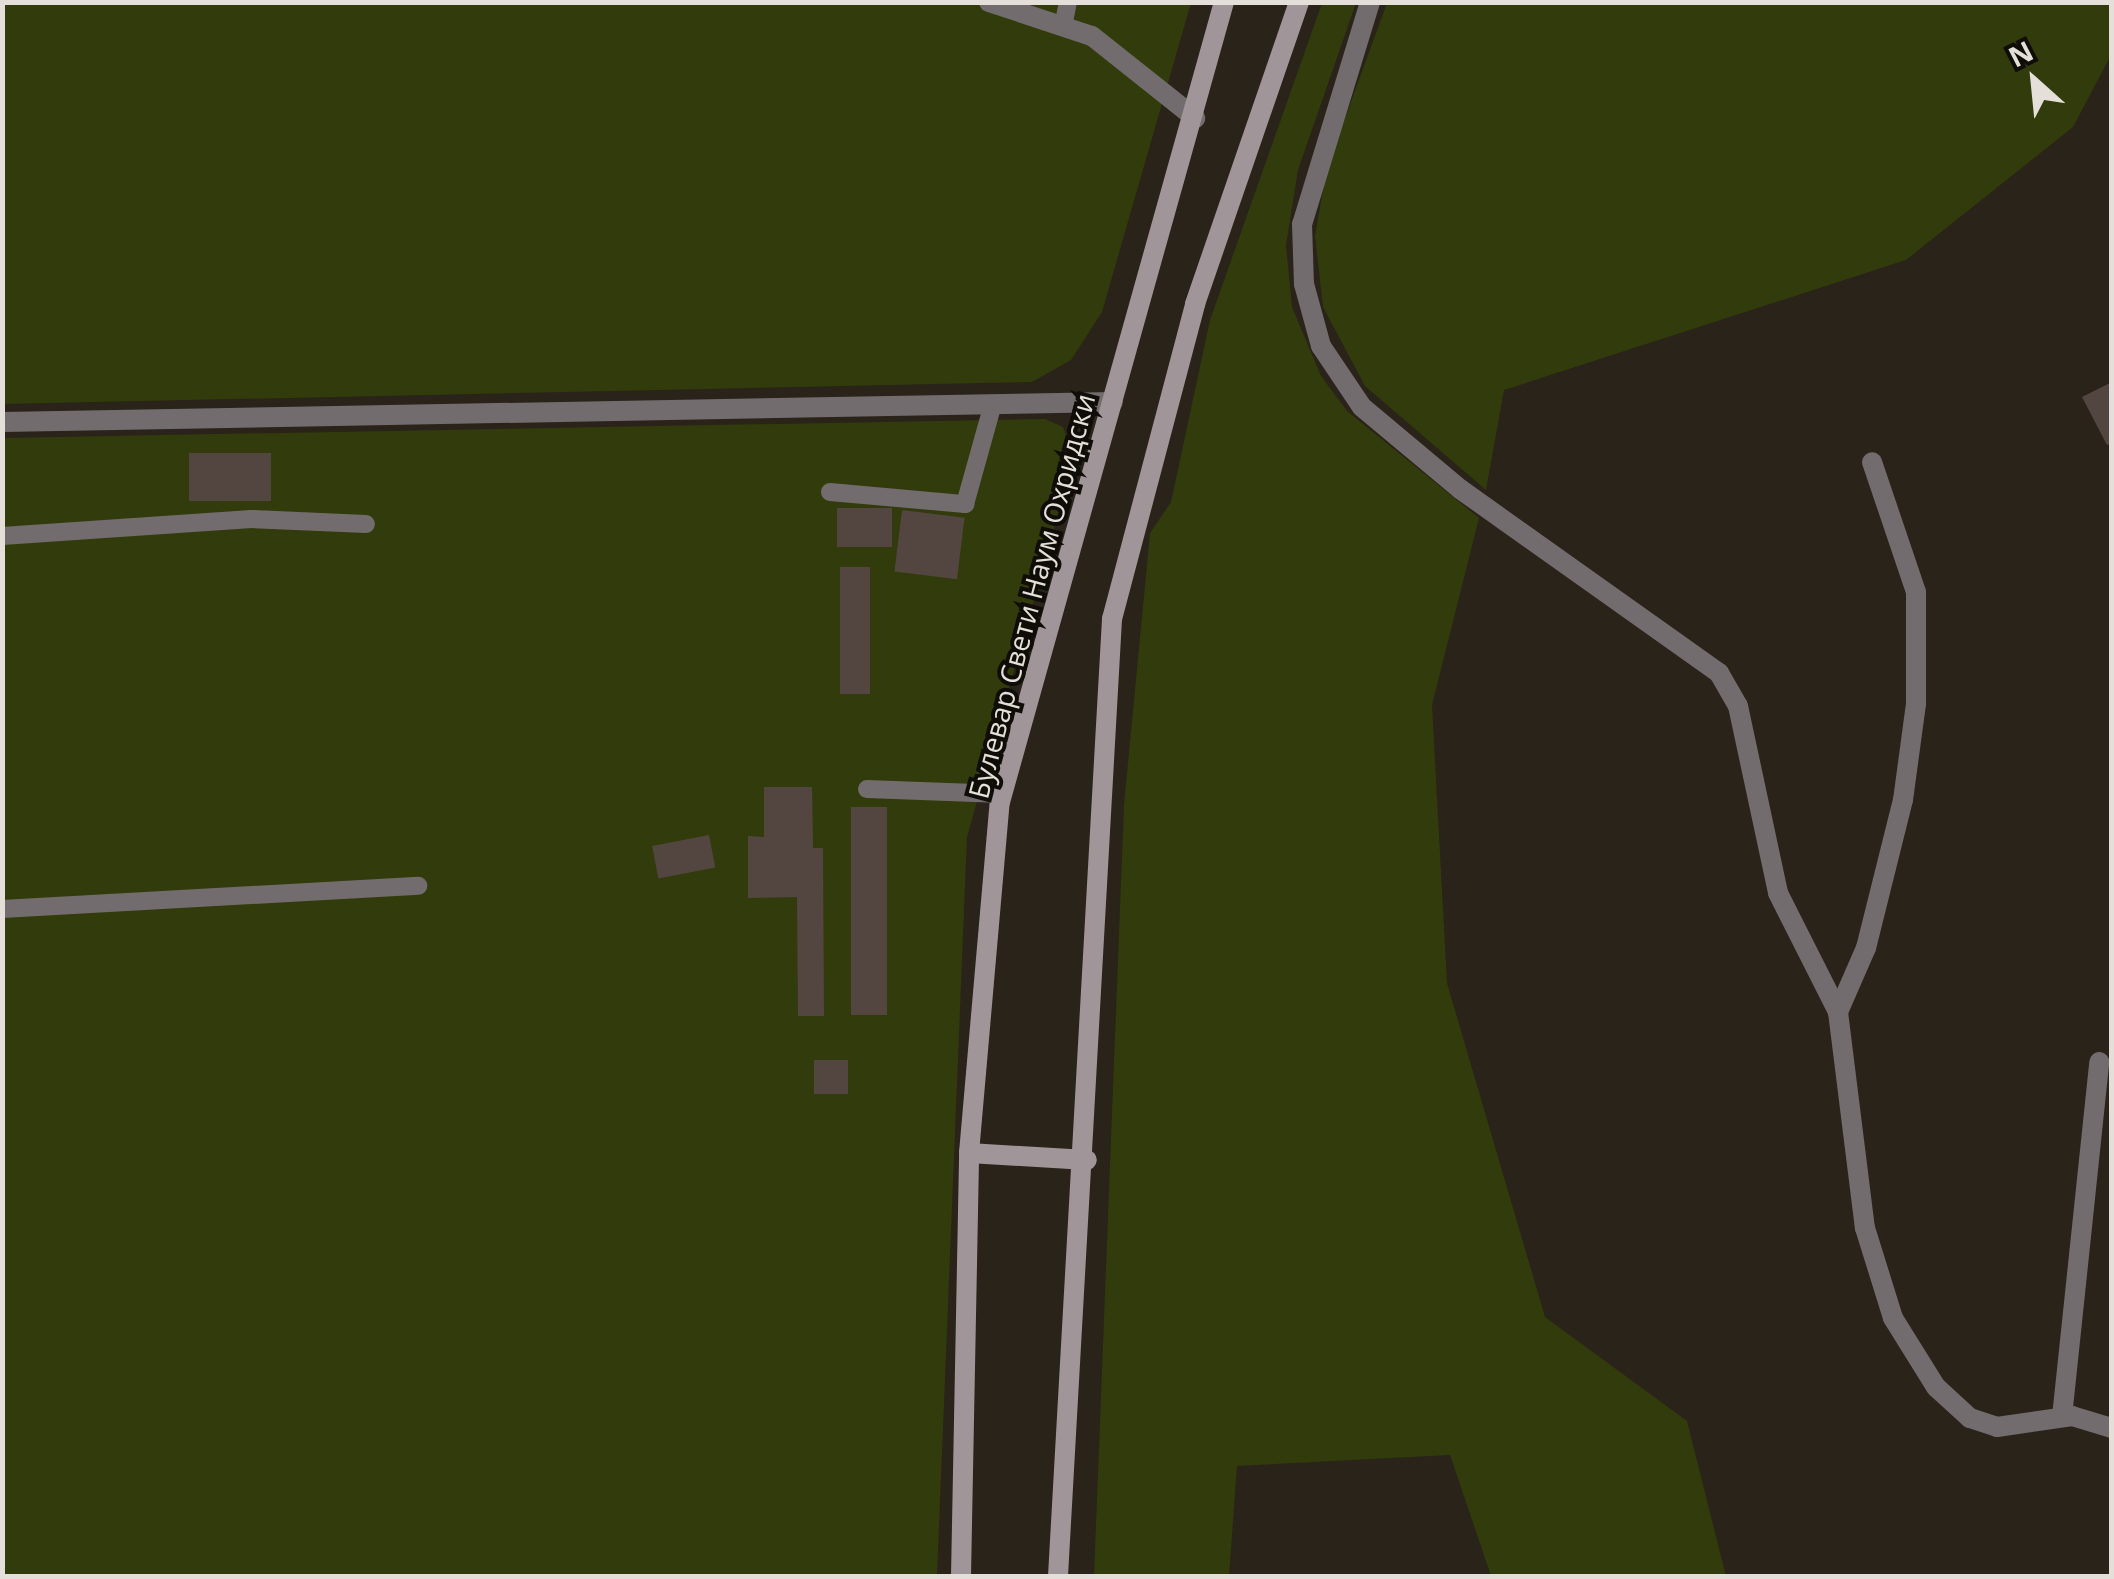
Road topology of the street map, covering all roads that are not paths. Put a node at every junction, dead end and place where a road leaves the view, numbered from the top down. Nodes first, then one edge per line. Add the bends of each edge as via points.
1 (989, 2) edge
2 (1224, 2) edge
3 (1298, 2) edge
4 (1370, 2) edge
5 (1066, 12) edge
6 (1196, 118) junction
7 (1112, 402) junction
8 (993, 404) junction
9 (2, 422) edge
10 (1872, 462) dead end
11 (830, 492) dead end
12 (366, 524) dead end
13 (2, 536) edge
14 (867, 789) dead end
15 (1002, 794) junction
16 (418, 886) dead end
17 (2, 910) edge
18 (1838, 1012) junction
19 (2100, 1062) dead end
20 (969, 1153) junction
21 (1087, 1160) junction
22 (2062, 1417) junction
23 (2112, 1428) edge
24 (961, 1576) edge
25 (1058, 1576) edge

1 - 5 street
2 - 6 main road, Булевар Свети Наум Охридски
3 - 21 main road via 1195,304 1112,619
4 - 18 street via 1302,224 1304,284 1321,346 1362,407 1460,490 1720,674 1738,706 1778,893
5 - 6 street
6 - 7 main road, Булевар Свети Наум Охридски
7 - 8 street
7 - 15 main road, Булевар Свети Наум Охридски
8 - 9 street
8 - 11 lane via 965,504
10 - 18 street via 1916,592 1916,704 1894,837
12 - 13 lane via 251,519
14 - 15 lane
15 - 20 main road, Булевар Свети Наум Охридски
16 - 17 lane
18 - 22 street via 1865,1228 1913,1356 1970,1418 1997,1428
19 - 22 street
20 - 21 main road
20 - 24 main road, Булевар Свети Наум Охридски
21 - 25 main road
22 - 23 street

